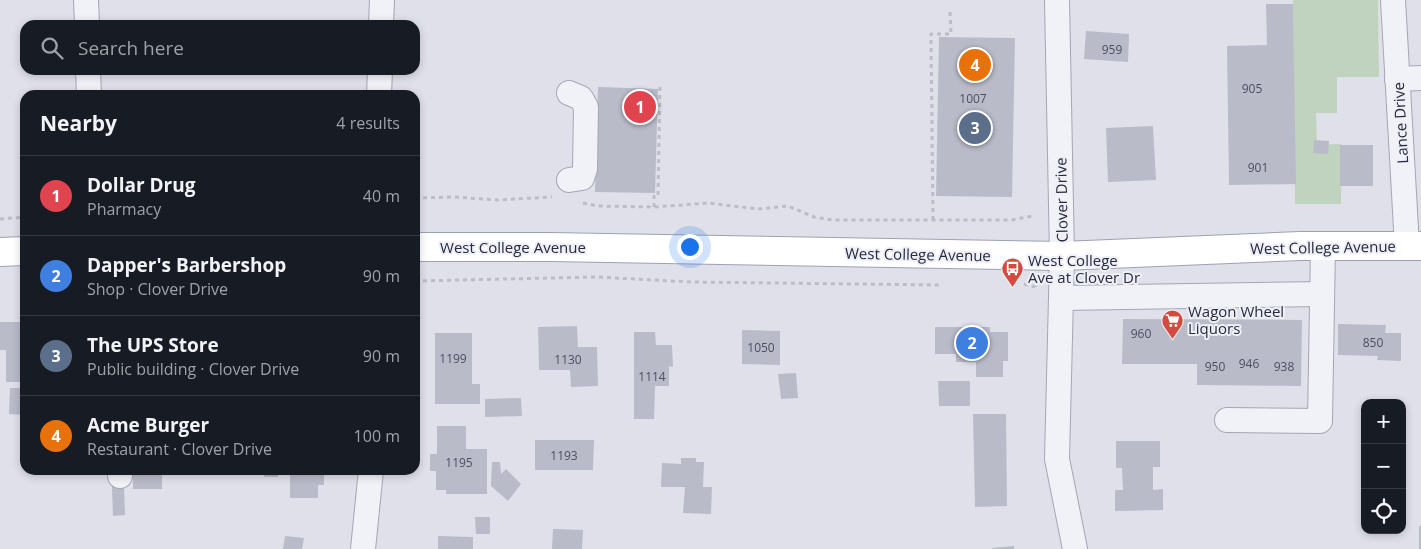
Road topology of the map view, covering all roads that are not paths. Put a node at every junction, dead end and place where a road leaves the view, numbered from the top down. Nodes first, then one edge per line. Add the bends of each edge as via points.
1 (86, 0) edge
2 (382, 0) edge
3 (1058, 0) edge
4 (1393, 0) edge
5 (87, 20) edge
6 (381, 20) edge
7 (88, 75) edge
8 (380, 75) edge
9 (1421, 78) edge
10 (1397, 79) junction
11 (89, 90) edge
12 (379, 90) edge
13 (569, 93) dead end
14 (562, 189) road end
15 (1323, 246) junction
16 (1414, 246) edge
17 (420, 247) edge
18 (20, 251) edge
19 (0, 252) edge
20 (1062, 256) junction
21 (1322, 294) junction
22 (1061, 298) junction
23 (1227, 420) dead end
24 (370, 475) edge
25 (363, 549) edge
26 (1075, 549) edge

1 - 5 street
2 - 6 street
3 - 20 street, Clover Drive
4 - 10 street, Lance Drive
7 - 11 street
8 - 12 street
9 - 10 street
10 - 16 street, Lance Drive
13 - 14 street via 581,98 586,107 585,169 582,178
15 - 16 main road, West College Avenue
15 - 20 main road, West College Avenue
15 - 21 street
17 - 20 main road, West College Avenue via 550,246
18 - 19 main road
20 - 22 street, Clover Drive
21 - 22 street
21 - 23 street via 1320,421
22 - 26 street, Clover Drive via 1057,459
24 - 25 street

